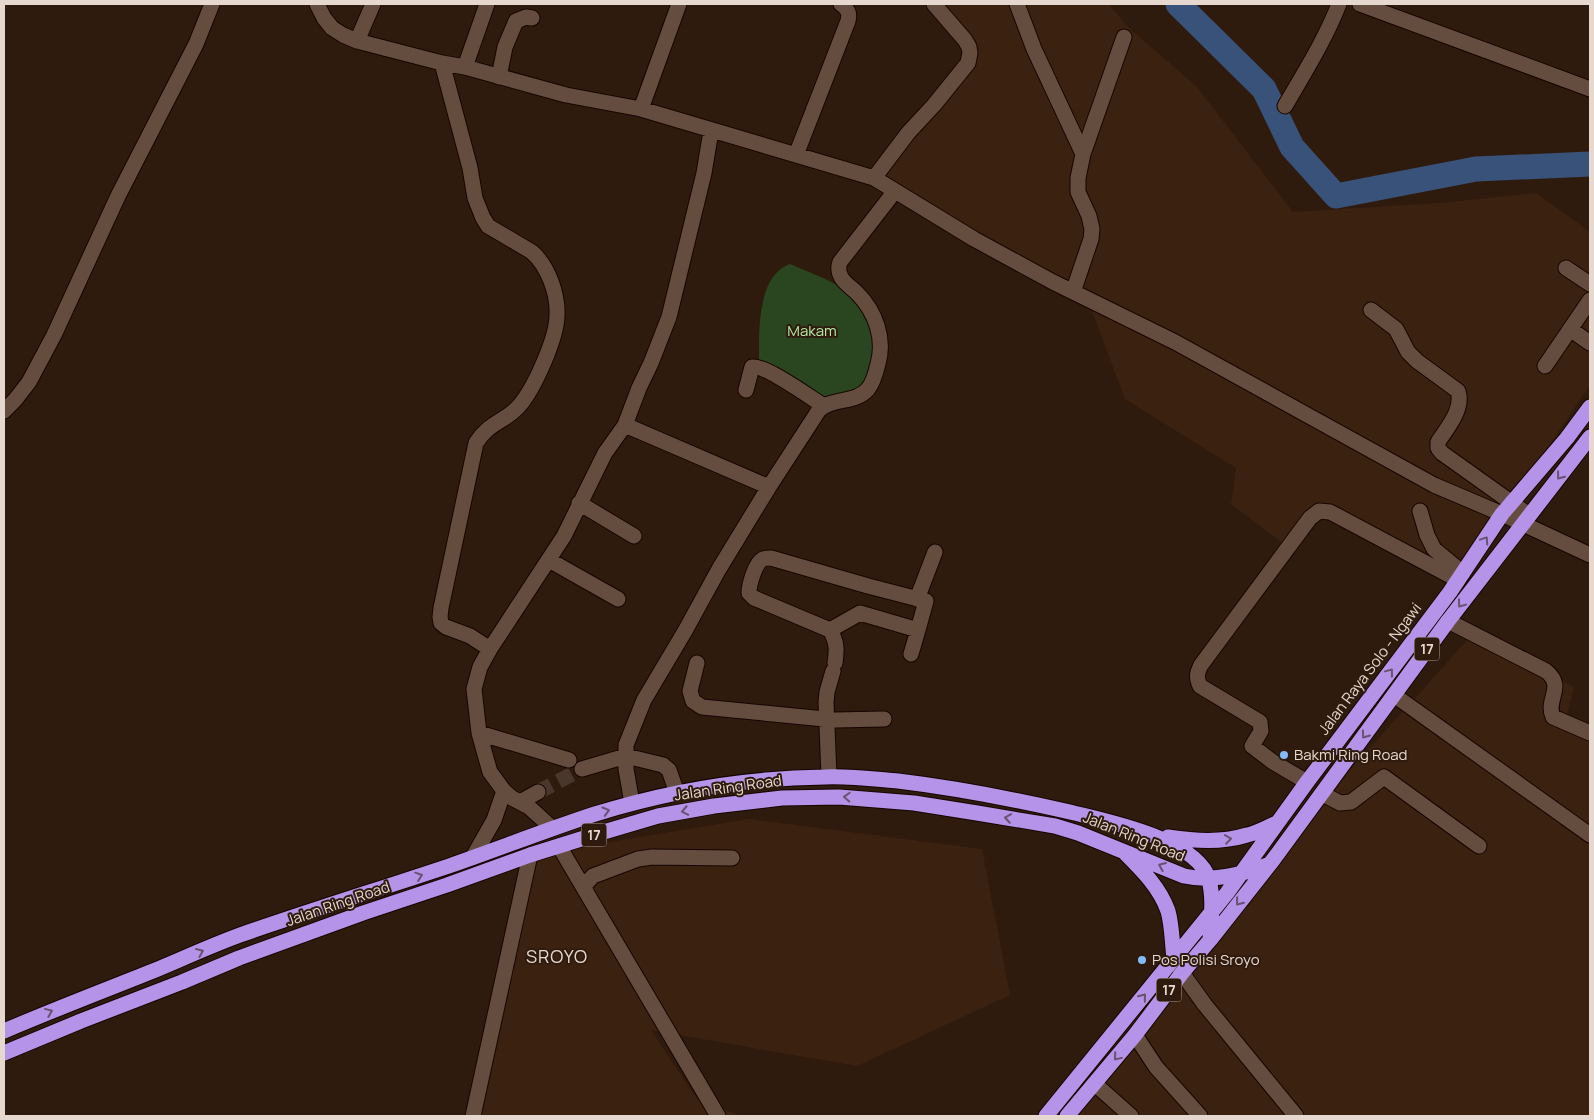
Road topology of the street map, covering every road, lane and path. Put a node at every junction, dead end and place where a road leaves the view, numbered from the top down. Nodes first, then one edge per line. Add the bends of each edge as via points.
1 (212, 4) edge
2 (317, 4) edge
3 (373, 4) edge
4 (487, 4) edge
5 (679, 4) edge
6 (841, 4) edge
7 (934, 4) edge
8 (1017, 4) edge
9 (1340, 4) edge
10 (1360, 4) edge
11 (532, 18) dead end
12 (1124, 37) dead end
13 (357, 41) junction
14 (442, 63) junction
15 (465, 67) junction
16 (499, 77) junction
17 (1590, 88) edge
18 (1285, 106) dead end
19 (641, 109) junction
20 (712, 131) junction
21 (1083, 154) junction
22 (796, 155) junction
23 (874, 178) junction
24 (895, 191) junction
25 (1566, 268) dead end
26 (1590, 284) edge
27 (1073, 292) junction
28 (1590, 300) edge
29 (1371, 310) dead end
30 (1570, 329) junction
31 (1590, 343) edge
32 (1545, 366) dead end
33 (746, 390) dead end
34 (824, 406) junction
35 (1590, 406) edge
36 (4, 411) edge
37 (624, 425) junction
38 (1590, 438) edge
39 (769, 486) junction
40 (579, 503) junction
41 (1507, 509) junction
42 (1420, 511) dead end
43 (1526, 520) junction
44 (634, 536) dead end
45 (935, 552) dead end
46 (1590, 555) edge
47 (549, 560) junction
48 (1461, 576) junction
49 (868, 586) junction
50 (918, 599) junction
51 (618, 600) dead end
52 (860, 613) junction
53 (1448, 621) junction
54 (830, 630) junction
55 (918, 630) junction
56 (490, 649) junction
57 (911, 654) dead end
58 (696, 663) dead end
59 (1394, 695) junction
60 (831, 719) junction
61 (884, 719) dead end
62 (479, 733) junction
63 (1590, 733) edge
64 (626, 756) junction
65 (569, 760) dead end
66 (582, 769) tunnel mouth
67 (833, 777) junction
68 (1307, 782) junction
69 (504, 791) junction
70 (538, 792) tunnel mouth
71 (677, 793) junction
72 (1322, 794) junction
73 (520, 802) junction
74 (632, 804) junction
75 (1277, 823) junction
76 (552, 828) junction
77 (1145, 832) junction
78 (1590, 835) edge
79 (559, 846) junction
80 (1479, 846) dead end
81 (1121, 849) junction
82 (530, 855) junction
83 (473, 857) junction
84 (732, 858) dead end
85 (1270, 864) junction
86 (1242, 873) junction
87 (1208, 877) junction
88 (583, 887) junction
89 (358, 896) junction
90 (363, 913) junction
91 (1211, 913) junction
92 (1210, 940) junction
93 (1174, 958) junction
94 (1182, 973) junction
95 (4, 1030) edge
96 (1135, 1035) junction
97 (4, 1053) edge
98 (1095, 1084) junction
99 (473, 1116) edge
100 (718, 1116) edge
101 (1046, 1116) edge
102 (1067, 1116) edge
103 (1131, 1116) edge
104 (1200, 1116) edge
105 (1296, 1116) edge

1 - 36 street via 196,44 118,196 54,335 29,382
2 - 13 street via 332,28
3 - 13 street
4 - 15 street
5 - 19 street
6 - 22 street via 849,14 848,21
7 - 23 street via 965,40 970,58
8 - 21 street via 1034,49
9 - 18 street
10 - 17 street
11 - 16 street via 516,21 505,47
12 - 21 street
13 - 14 street
14 - 15 street
14 - 56 street via 475,198 483,218 488,226 538,258 548,275 558,316 541,367 526,396 515,410 487,429 476,443 441,608 441,623
15 - 16 street
16 - 19 street via 566,95
19 - 20 street
20 - 22 street
20 - 37 street via 670,317
21 - 27 street via 1078,192 1092,229
22 - 23 street
23 - 24 street
24 - 27 street via 974,239
24 - 34 street via 838,266 842,279 870,310 880,336 880,356 874,378 862,395
25 - 26 street
27 - 41 street via 1175,342 1434,485
28 - 30 street
29 - 41 street via 1396,329 1408,352 1417,361 1458,391 1458,407 1438,442 1438,448
30 - 31 street
30 - 32 street
33 - 34 street via 752,367 758,366
34 - 39 street
35 - 41 highway, Jalan Raya Solo - Ngawi / 17
37 - 39 street
37 - 40 street via 604,453
38 -> 43 highway, 17
39 - 64 street via 644,700 626,745
40 - 44 street
40 - 47 street
41 - 43 street
48 -> 41 highway, Jalan Raya Solo - Ngawi / 17
42 - 48 street via 1434,548
43 - 46 street
43 -> 53 highway, 17
45 - 50 street
47 - 51 street
47 - 56 street
68 -> 48 highway, Jalan Raya Solo - Ngawi / 17
48 - 68 street via 1330,512 1319,511 1310,518 1202,665 1197,679 1200,686 1260,722 1261,731 1252,746
49 - 50 street
49 - 52 street
49 - 54 street via 771,558 758,564 749,586 749,593 754,598
50 - 55 street via 926,601
52 - 54 street
52 - 55 street
53 - 59 highway, 17
53 - 63 street via 1552,676 1555,682 1550,706 1553,717
54 - 60 street via 837,649 827,692
55 - 57 street
56 - 62 street via 480,667 474,689
58 - 60 street via 690,691 693,701 702,707
59 -> 72 highway, 17
59 - 78 street
60 - 61 street
60 - 67 street
62 - 65 street
62 - 69 street via 490,772
64 - 66 street
64 - 71 street via 667,767
64 - 74 street
67 - 71 highway, Jalan Ring Road / 17 via 751,781
67 - 77 highway, Jalan Ring Road / 17 via 931,785 1084,815
68 - 75 highway, Jalan Raya Solo - Ngawi / 17
69 - 73 street
69 - 83 street via 494,820
70 - 73 street
71 - 74 highway, Jalan Ring Road / 17
72 - 80 street via 1340,803 1351,802 1384,777
72 - 85 highway, 17
73 - 76 street
76 -> 74 highway, Jalan Ring Road / 17
77 -> 75 highway, 17 via 1181,839 1228,840
75 - 86 highway, Jalan Raya Solo - Ngawi / 17
76 - 83 highway, Jalan Ring Road / 17
77 - 87 highway, Jalan Ring Road / 17 via 1192,855
81 -> 79 highway, Jalan Ring Road / 17 via 1078,833 1026,821 914,803 839,797 782,798 714,806 649,819
79 - 82 highway, Jalan Ring Road / 17
79 - 88 street
87 -> 81 highway, Jalan Ring Road / 17 via 1184,876
81 - 93 highway, 17 via 1159,892 1168,911
82 - 90 highway, Jalan Ring Road / 17
82 - 99 street
89 -> 83 highway, Jalan Ring Road / 17
84 - 88 street via 638,859 593,876
85 - 86 highway, 17
85 -> 92 highway, 17
86 - 87 highway, 17
86 - 91 highway, Jalan Raya Solo - Ngawi / 17
87 - 91 highway
88 - 100 street
89 - 90 highway
95 -> 89 highway, Jalan Ring Road / 17 via 237,936
90 - 97 highway, Jalan Ring Road / 17 via 239,958
91 - 92 highway
91 - 93 highway, Jalan Raya Solo - Ngawi / 17
92 - 94 highway, 17
93 - 94 street
101 -> 93 highway, Jalan Raya Solo - Ngawi / 17
94 - 96 highway, 17
94 - 105 street
96 -> 98 highway, 17
96 - 104 street via 1156,1067
98 - 102 highway, 17
98 - 103 street

